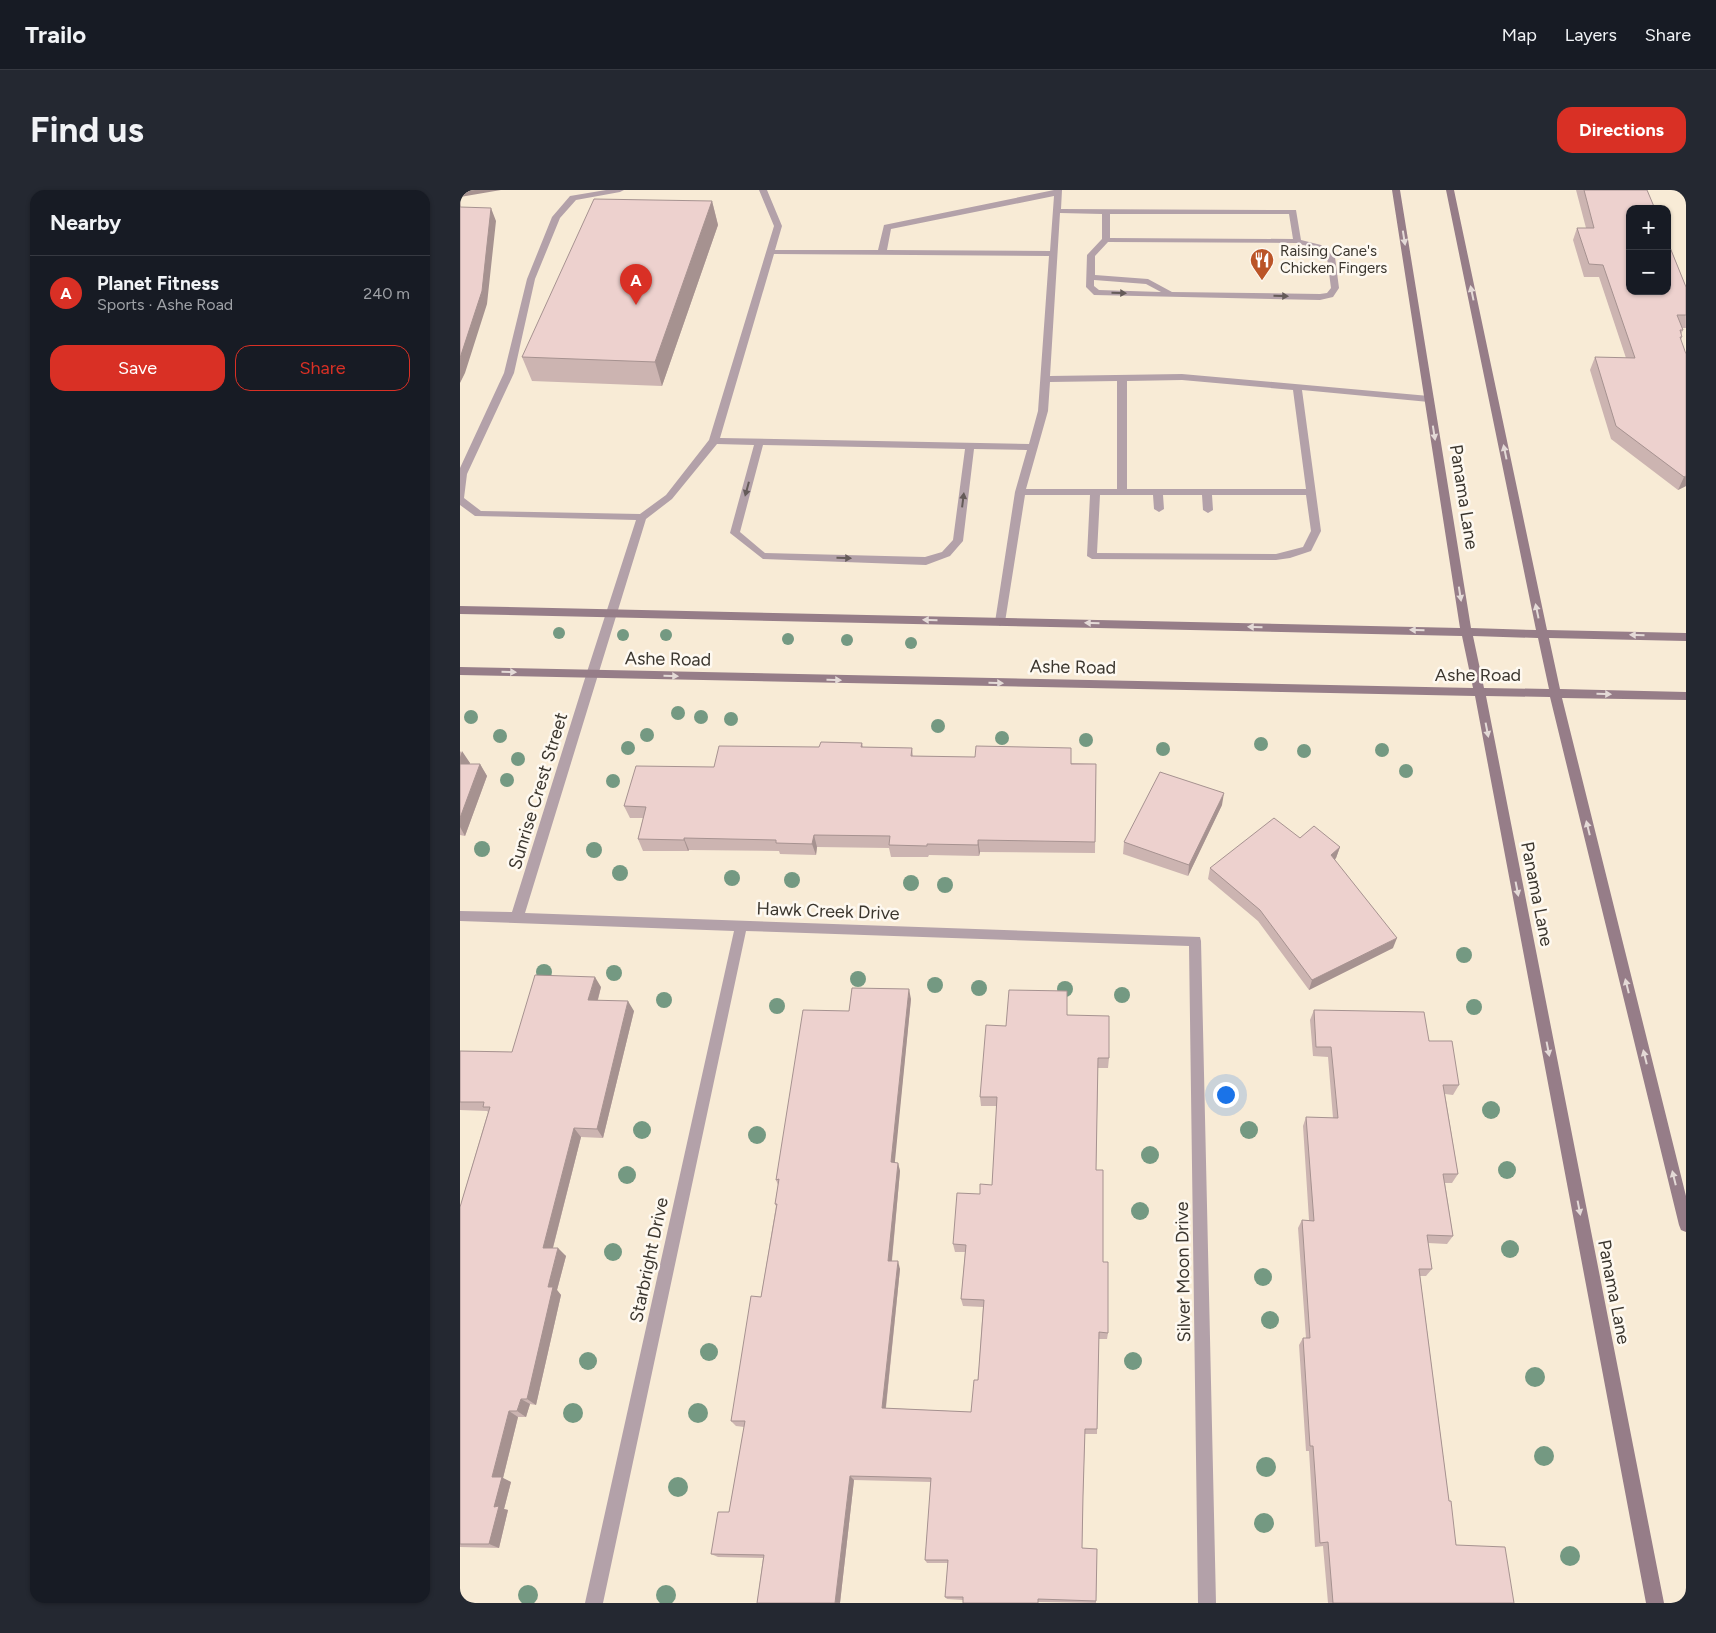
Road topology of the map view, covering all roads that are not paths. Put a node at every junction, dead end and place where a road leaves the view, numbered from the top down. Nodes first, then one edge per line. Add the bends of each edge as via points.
1 (620, 190) edge
2 (763, 190) edge
3 (1396, 190) edge
4 (1450, 190) edge
5 (1058, 191) edge
6 (1057, 211) junction
7 (1106, 211) junction
8 (1106, 240) junction
9 (1297, 241) junction
10 (770, 252) junction
11 (882, 253) junction
12 (1054, 254) junction
13 (1091, 277) junction
14 (1172, 294) junction
15 (1122, 378) junction
16 (1045, 379) junction
17 (1297, 388) junction
18 (1429, 399) junction
19 (714, 442) junction
20 (759, 442) junction
21 (970, 446) junction
22 (1032, 447) junction
23 (1020, 492) junction
24 (1095, 492) junction
25 (1122, 492) junction
26 (1158, 492) junction
27 (1207, 492) junction
28 (1311, 492) junction
29 (460, 496) edge
30 (460, 500) edge
31 (1159, 509) dead end
32 (1208, 510) dead end
33 (642, 517) junction
34 (460, 610) edge
35 (612, 614) junction
36 (1000, 622) junction
37 (1466, 631) junction
38 (1542, 633) junction
39 (1686, 636) edge
40 (460, 671) edge
41 (592, 674) junction
42 (1480, 693) junction
43 (1555, 693) junction
44 (1686, 696) edge
45 (460, 916) edge
46 (517, 918) junction
47 (741, 926) junction
48 (1195, 941) joint
49 (1686, 1225) edge
50 (594, 1603) edge
51 (1208, 1603) edge
52 (1655, 1603) edge

1 - 29 street via 573,198 556,217 531,279 509,373 462,474
2 - 10 street via 778,226
3 -> 18 main road, Panama Lane
38 -> 4 main road
5 - 6 street
5 - 11 street via 887,227
6 - 7 street
6 - 12 street
7 - 8 street
7 - 9 street via 1293,212
8 - 9 street
8 - 13 street via 1092,254
14 -> 9 street via 1330,295 1335,288 1332,257 1318,247
10 - 11 street
10 - 19 street
11 - 12 street
12 - 16 street
13 - 14 street via 1148,282
13 -> 14 street via 1090,287 1097,293
15 - 16 street
15 - 17 street via 1182,377
15 - 25 street
16 - 22 street via 1043,411
17 - 18 street
17 - 28 street
18 -> 37 main road, Panama Lane
19 - 20 street
19 - 33 street via 669,496
20 - 21 street
20 -> 21 street via 735,533 763,556 926,560 946,554 958,540
21 - 22 street
22 - 23 street
23 - 24 street
23 - 36 street
24 - 25 street
24 - 28 street via 1092,556 1159,550 1283,556 1307,549 1316,531
25 - 26 street
26 - 27 street
26 - 31 street
27 - 28 street
27 - 32 street
30 - 33 street via 479,514
33 - 35 street, Sunrise Crest Street
34 - 35 main road
36 -> 35 main road
35 - 41 street, Sunrise Crest Street
37 -> 36 main road
37 - 38 main road
37 - 42 main road, Panama Lane
39 -> 38 main road
38 - 43 main road
40 -> 41 main road, Ashe Road
41 -> 42 main road, Ashe Road
41 - 46 street, Sunrise Crest Street
42 - 43 main road, Ashe Road
42 -> 52 main road, Panama Lane
43 -> 44 main road, Ashe Road
49 -> 43 main road
45 - 46 street, Hawk Creek Drive
46 - 47 street, Hawk Creek Drive
47 - 48 street, Hawk Creek Drive
47 - 50 street, Starbright Drive
48 - 51 street, Silver Moon Drive

